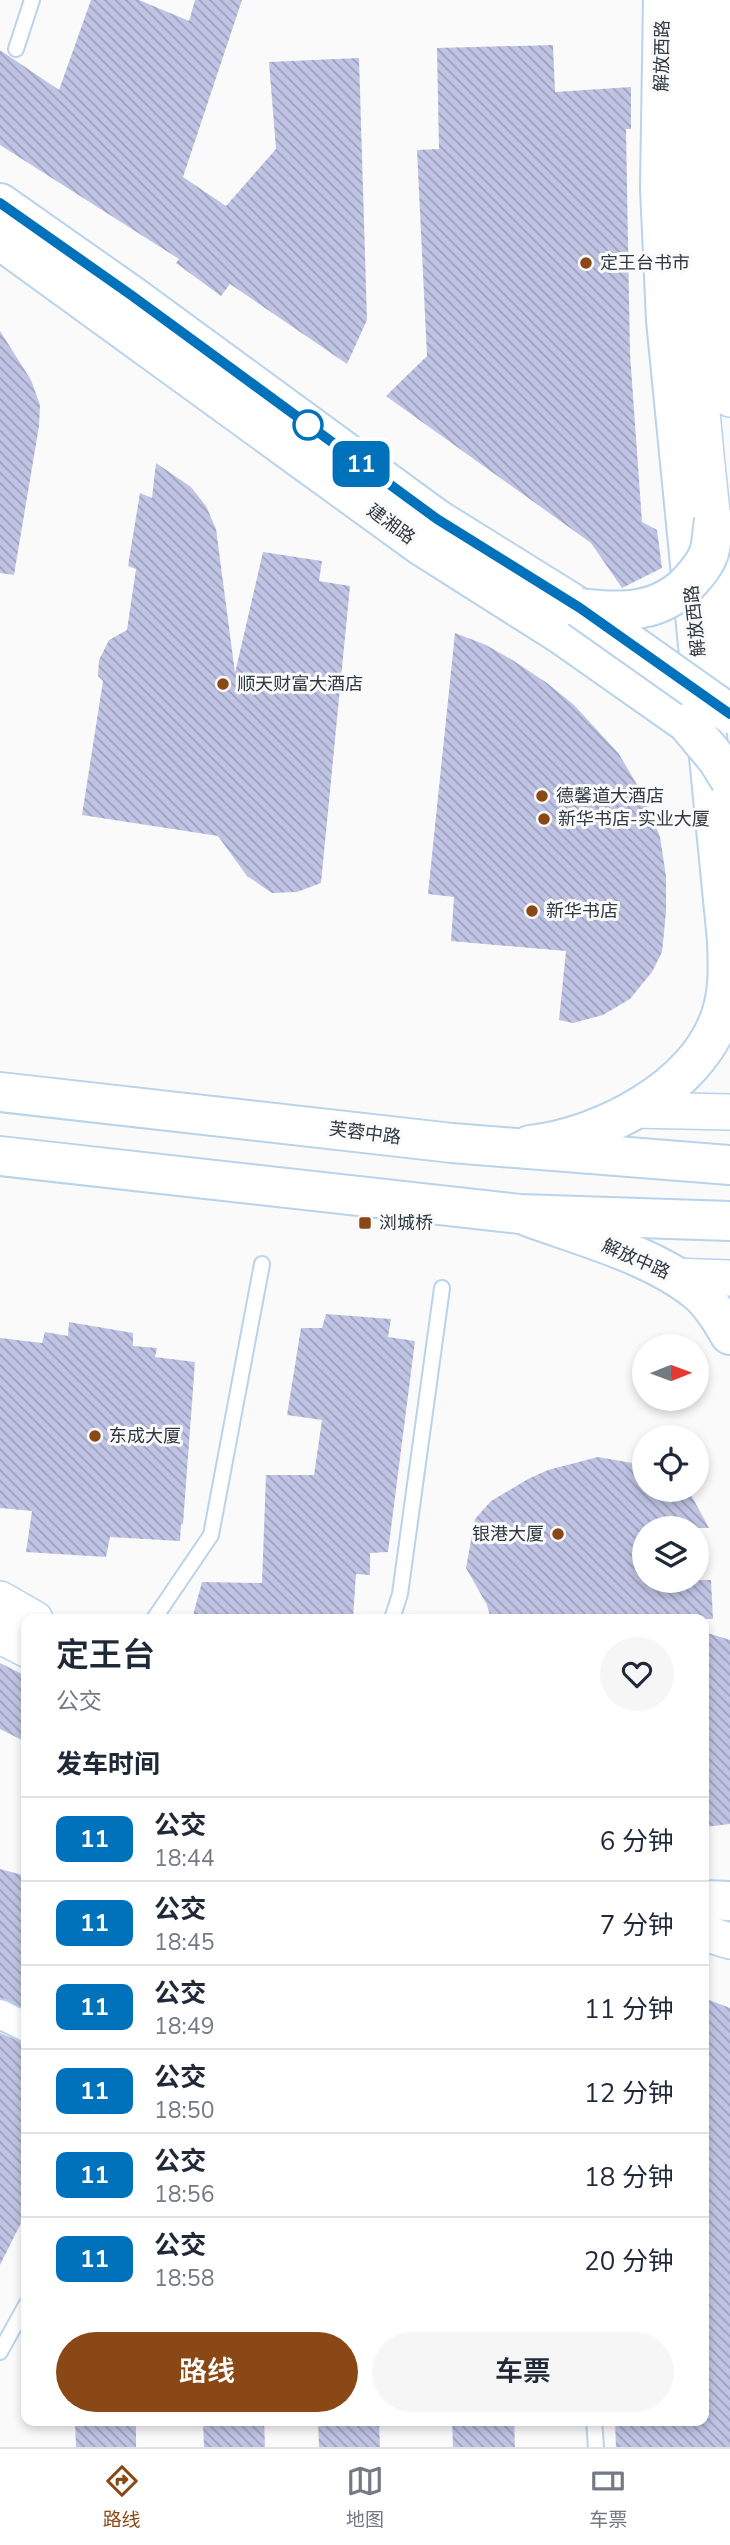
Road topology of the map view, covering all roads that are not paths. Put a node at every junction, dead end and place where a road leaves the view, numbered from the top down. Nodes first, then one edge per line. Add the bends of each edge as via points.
1 (32, 0) edge
2 (663, 0) edge
3 (695, 0) edge
4 (724, 0) edge
5 (16, 48) dead end
6 (0, 203) edge
7 (0, 240) edge
8 (730, 398) edge
9 (713, 521) junction
10 (580, 608) junction
11 (730, 679) edge
12 (730, 714) edge
13 (687, 723) junction
14 (730, 752) edge
15 (730, 780) edge
16 (0, 1092) edge
17 (633, 1110) junction
18 (730, 1112) edge
19 (504, 1148) junction
20 (0, 1156) edge
21 (730, 1166) edge
22 (520, 1214) junction
23 (730, 1221) edge
24 (262, 1264) dead end
25 (673, 1276) junction
26 (730, 1278) edge
27 (442, 1288) dead end
28 (730, 1335) edge
29 (0, 1599) edge
30 (26, 1614) edge
31 (158, 1614) edge
32 (394, 1614) edge
33 (0, 1636) edge
34 (21, 1646) edge
35 (730, 1901) edge
36 (709, 1902) edge
37 (709, 1904) edge
38 (730, 1912) edge
39 (709, 1935) edge
40 (730, 1941) edge
41 (0, 2014) edge
42 (21, 2024) edge
43 (21, 2314) edge
44 (0, 2352) edge
45 (594, 2426) edge
46 (596, 2447) edge

1 - 5 lane
2 - 17 main road, 解放西路 via 660,188 666,320 728,971 720,1016 708,1043 689,1069
3 - 9 street, 解放西路 via 691,186 695,306
4 - 8 street via 720,185
6 - 10 main road, 建湘路 via 437,519
7 - 13 main road, 建湘路 via 420,545 562,635
9 - 10 main road, bridge via 709,552 701,569 669,599 630,611
9 - 11 street, 解放西路, bridge
10 - 12 main road, 建湘路, bridge
13 - 14 main road, bridge
13 - 15 main road, bridge
16 - 19 main road, 芙蓉中路
17 - 18 street
17 - 19 main road, 解放西路 via 595,1130 548,1143
19 - 21 main road, 芙蓉中路
20 - 22 main road
22 - 23 main road
22 - 25 main road, 解放中路 via 618,1249
24 - 31 lane via 211,1535
25 - 26 street
25 - 28 main road, 解放中路 via 699,1292
27 - 32 lane
29 - 30 street
33 - 34 street
35 - 36 main road
37 - 38 street
39 - 40 street
41 - 42 street
43 - 44 lane
45 - 46 lane

